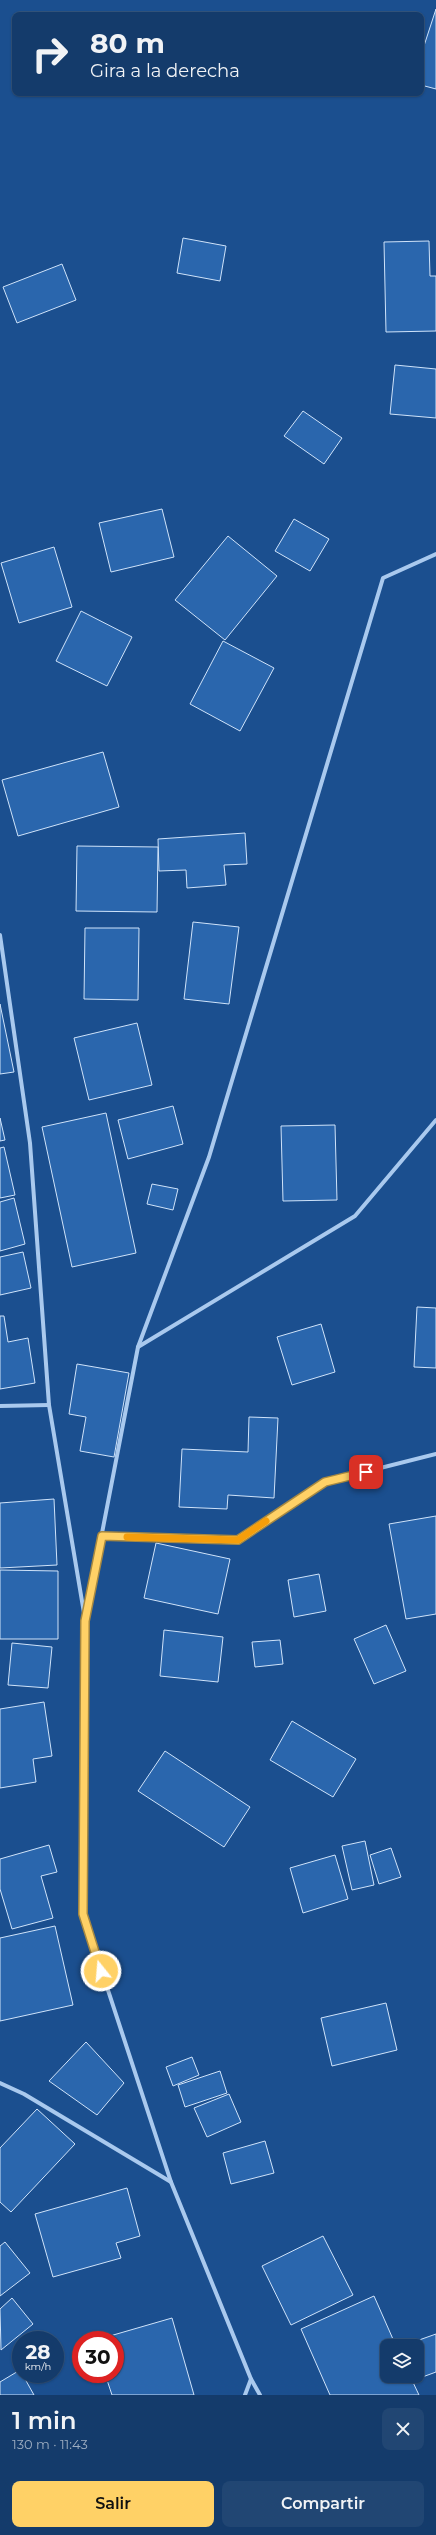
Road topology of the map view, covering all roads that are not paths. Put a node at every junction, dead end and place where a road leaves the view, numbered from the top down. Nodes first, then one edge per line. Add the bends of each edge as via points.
1 (436, 554) edge
2 (0, 935) edge
3 (436, 1120) edge
4 (138, 1347) junction
5 (48, 1405) junction
6 (0, 1406) edge
7 (436, 1454) edge
8 (102, 1536) junction
9 (85, 1621) junction
10 (0, 2083) edge
11 (171, 2182) junction
12 (251, 2379) junction
13 (245, 2395) edge
14 (260, 2395) edge

1 - 4 street via 383,578 209,1157
2 - 5 street via 30,1143
3 - 4 street via 355,1216
4 - 8 street
5 - 6 street
5 - 9 street
7 - 8 street via 325,1482 238,1540
8 - 9 street
9 - 11 street via 83,1914
10 - 11 street via 24,2094
11 - 12 street
12 - 13 street
12 - 14 street

